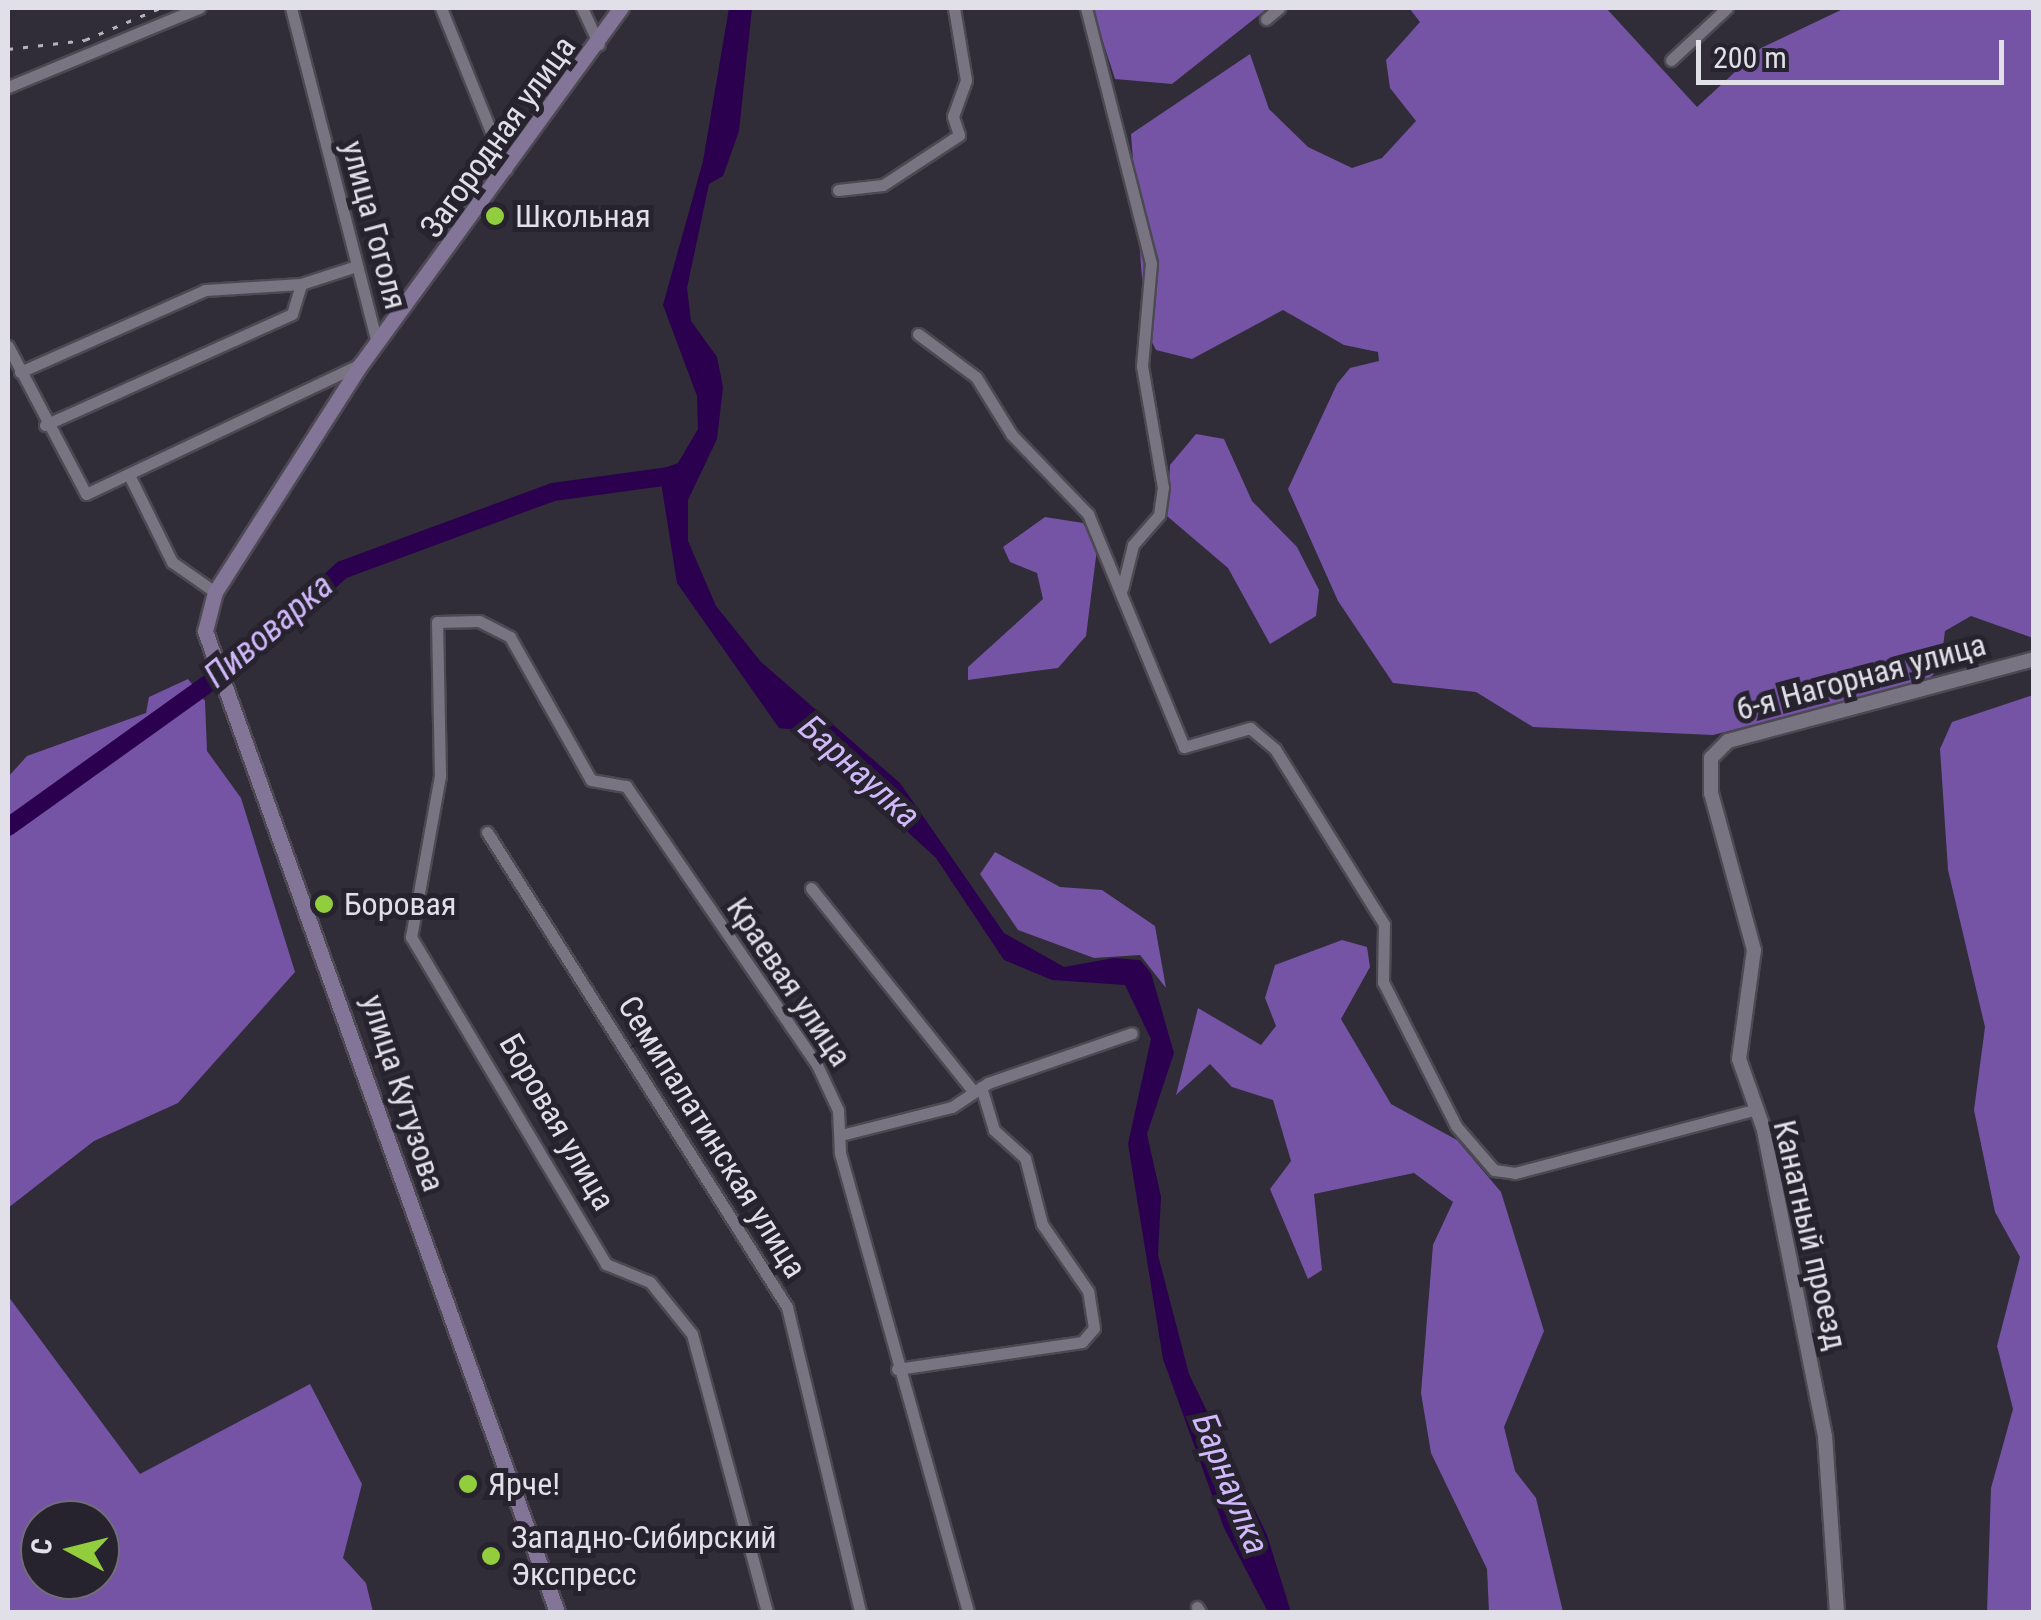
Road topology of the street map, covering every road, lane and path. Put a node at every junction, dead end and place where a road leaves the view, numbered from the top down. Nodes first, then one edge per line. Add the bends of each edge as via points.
1 (199, 8) edge
2 (290, 8) edge
3 (441, 8) edge
4 (582, 8) edge
5 (622, 8) edge
6 (954, 8) edge
7 (1086, 8) edge
8 (1279, 8) edge
9 (1727, 8) edge
10 (1266, 19) dead end
11 (599, 44) junction
12 (1671, 60) dead end
13 (8, 87) edge
14 (508, 173) junction
15 (838, 190) dead end
16 (353, 267) junction
17 (302, 284) junction
18 (918, 334) dead end
19 (377, 342) junction
20 (8, 346) edge
21 (361, 364) junction
22 (20, 372) junction
23 (46, 425) junction
24 (129, 476) junction
25 (215, 592) junction
26 (1121, 594) junction
27 (436, 622) joint
28 (2034, 659) edge
29 (486, 832) dead end
30 (812, 888) dead end
31 (1132, 1033) dead end
32 (978, 1090) junction
33 (1754, 1110) junction
34 (841, 1135) junction
35 (897, 1369) junction
36 (558, 1612) edge
37 (766, 1612) edge
38 (860, 1612) edge
39 (968, 1612) edge
40 (1837, 1612) edge

1 - 13 street
2 - 16 street, улица Гоголя
3 - 14 street
4 - 11 street
5 - 11 main road, Загородная улица
6 - 15 street via 955,54 966,80 953,116 959,135 883,185
7 - 26 street via 1151,263 1142,366 1163,486
8 - 10 street
9 - 12 street
11 - 14 main road, Загородная улица
14 - 19 main road, Загородная улица
16 - 17 street
16 - 19 street, улица Гоголя
17 - 22 street via 206,290
17 - 23 street via 292,314
18 - 26 street, Канатный проезд via 976,377 1012,434 1088,514
19 - 21 main road, улица Гоголя
20 - 22 street
21 - 24 street
21 - 25 main road, улица Гоголя
22 - 23 street
23 - 24 street via 86,494
24 - 25 street via 172,562
25 - 36 main road, улица Кутузова via 209,653 332,966
26 - 33 street, Канатный проезд via 1184,747 1250,728 1275,749 1384,924 1383,982 1456,1126 1494,1170 1514,1173
27 - 34 street, Краевая улица via 479,621 510,637 591,780 626,786 818,1065
27 - 37 street, Боровая улица via 440,776 412,937 606,1264 650,1282 692,1334
28 - 33 street, 6-я Нагорная улица via 1717,747 1711,793 1754,950 1739,1059
29 - 38 street, Семипалатинская улица via 787,1306
30 - 32 street
31 - 32 street
32 - 34 street
32 - 35 street via 994,1130 1024,1154 1042,1224 1088,1291 1087,1341
33 - 40 street, Канатный проезд via 1825,1436
34 - 35 street, Краевая улица
35 - 39 street, Краевая улица

